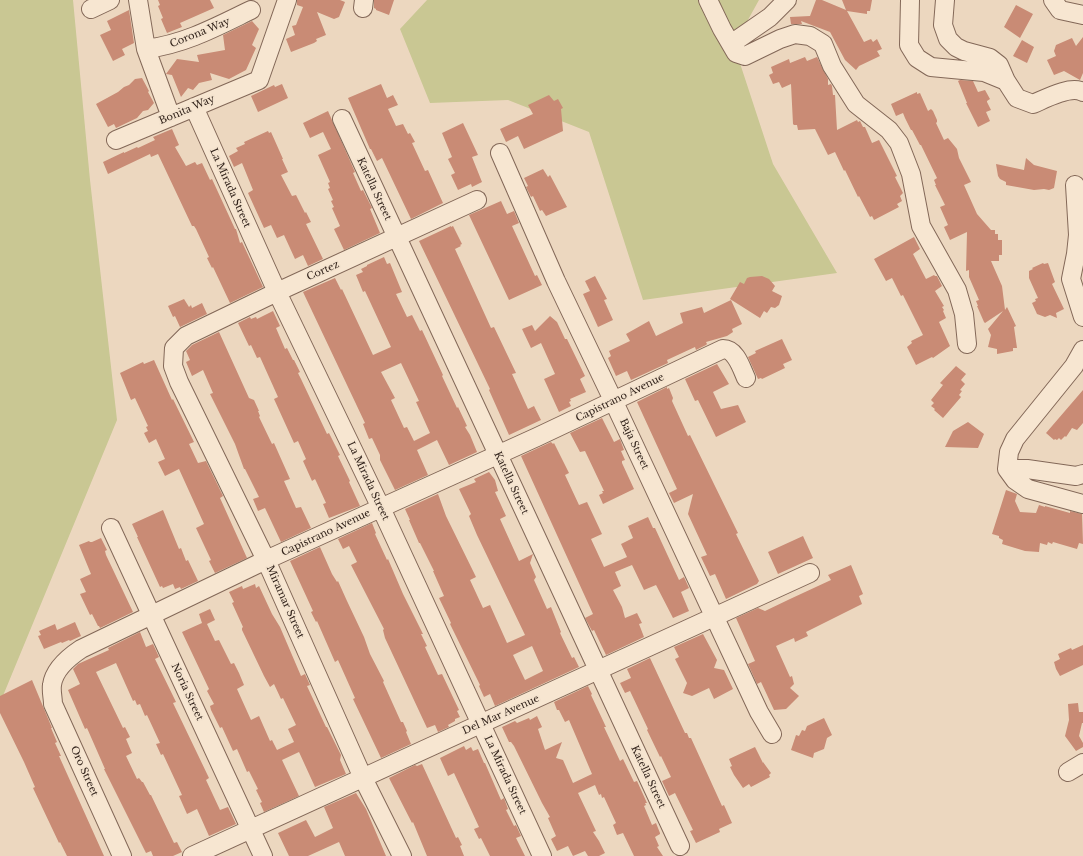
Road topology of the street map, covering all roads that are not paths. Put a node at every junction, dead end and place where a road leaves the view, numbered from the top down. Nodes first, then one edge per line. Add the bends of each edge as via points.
1 (110, 0) edge
2 (138, 0) edge
3 (287, 0) edge
4 (787, 0) edge
5 (910, 0) edge
6 (945, 0) edge
7 (1053, 0) edge
8 (708, 2) edge
9 (91, 9) dead end
10 (251, 10) dead end
11 (1083, 15) edge
12 (731, 44) junction
13 (146, 49) junction
14 (1006, 81) junction
15 (1083, 92) edge
16 (194, 107) junction
17 (171, 117) junction
18 (342, 120) dead end
19 (116, 140) dead end
20 (500, 153) dead end
21 (1074, 185) dead end
22 (476, 200) dead end
23 (397, 237) junction
24 (277, 292) junction
25 (1083, 317) edge
26 (966, 344) dead end
27 (174, 348) joint
28 (1083, 350) edge
29 (746, 378) dead end
30 (614, 400) junction
31 (498, 455) junction
32 (1007, 469) junction
33 (1083, 474) edge
34 (1083, 504) edge
35 (381, 508) junction
36 (111, 528) dead end
37 (266, 560) junction
38 (810, 573) dead end
39 (152, 616) junction
40 (714, 617) junction
41 (598, 671) junction
42 (52, 684) joint
43 (481, 724) junction
44 (772, 734) dead end
45 (363, 778) junction
46 (251, 829) junction
47 (680, 846) dead end
48 (122, 856) edge
49 (192, 856) edge
50 (264, 856) edge
51 (402, 856) edge
52 (542, 856) edge

1 - 9 street
2 - 13 street
3 - 16 street, Bonita Way via 259,80
4 - 12 street via 770,17
5 - 14 street via 909,45 917,58 931,67 984,72
6 - 14 street via 943,25 948,39 964,52 990,58 999,66
7 - 11 street via 1060,10
8 - 12 street
10 - 13 street, Corona Way via 189,39 166,47
12 - 26 street via 736,53 744,56 780,38 795,34 810,36 823,44 832,66 856,104 889,130 900,143 911,174 921,226 957,290 964,314
13 - 17 street
14 - 15 street via 1017,98 1033,104 1062,92 1078,89
16 - 17 street, Bonita Way
16 - 24 street, La Mirada Street
17 - 19 street, Bonita Way
18 - 23 street, Katella Street
20 - 30 street, Baja Street via 556,281
21 - 25 street via 1078,236 1071,278
22 - 23 street, Cortez
23 - 24 street, Cortez
23 - 31 street, Katella Street
24 - 27 street, Cortez via 186,336
24 - 35 street, La Mirada Street
27 - 37 street, Miramar Street via 173,366 179,382
28 - 32 street via 1074,366 1015,438 1009,452
29 - 30 street, Capistrano Avenue via 733,352 723,349
30 - 31 street, Capistrano Avenue
30 - 40 street, Baja Street
31 - 35 street, Capistrano Avenue
31 - 41 street, Katella Street
32 - 33 street via 1027,469 1076,476
32 - 34 street via 1015,480 1028,489
35 - 37 street, Capistrano Avenue
35 - 43 street, La Mirada Street
36 - 39 street, Noria Street
37 - 39 street, Capistrano Avenue
37 - 45 street, Miramar Street
38 - 40 street, Del Mar Avenue
39 - 42 street, Capistrano Avenue via 71,655 62,664
39 - 46 street, Noria Street
40 - 41 street, Del Mar Avenue
40 - 44 street, Baja Street
41 - 43 street, Del Mar Avenue
41 - 47 street, Katella Street
42 - 48 street, Oro Street via 53,704
43 - 45 street, Del Mar Avenue
43 - 52 street, La Mirada Street
45 - 46 street, Del Mar Avenue
45 - 51 street, Miramar Street
46 - 49 street, Del Mar Avenue
46 - 50 street, Noria Street

